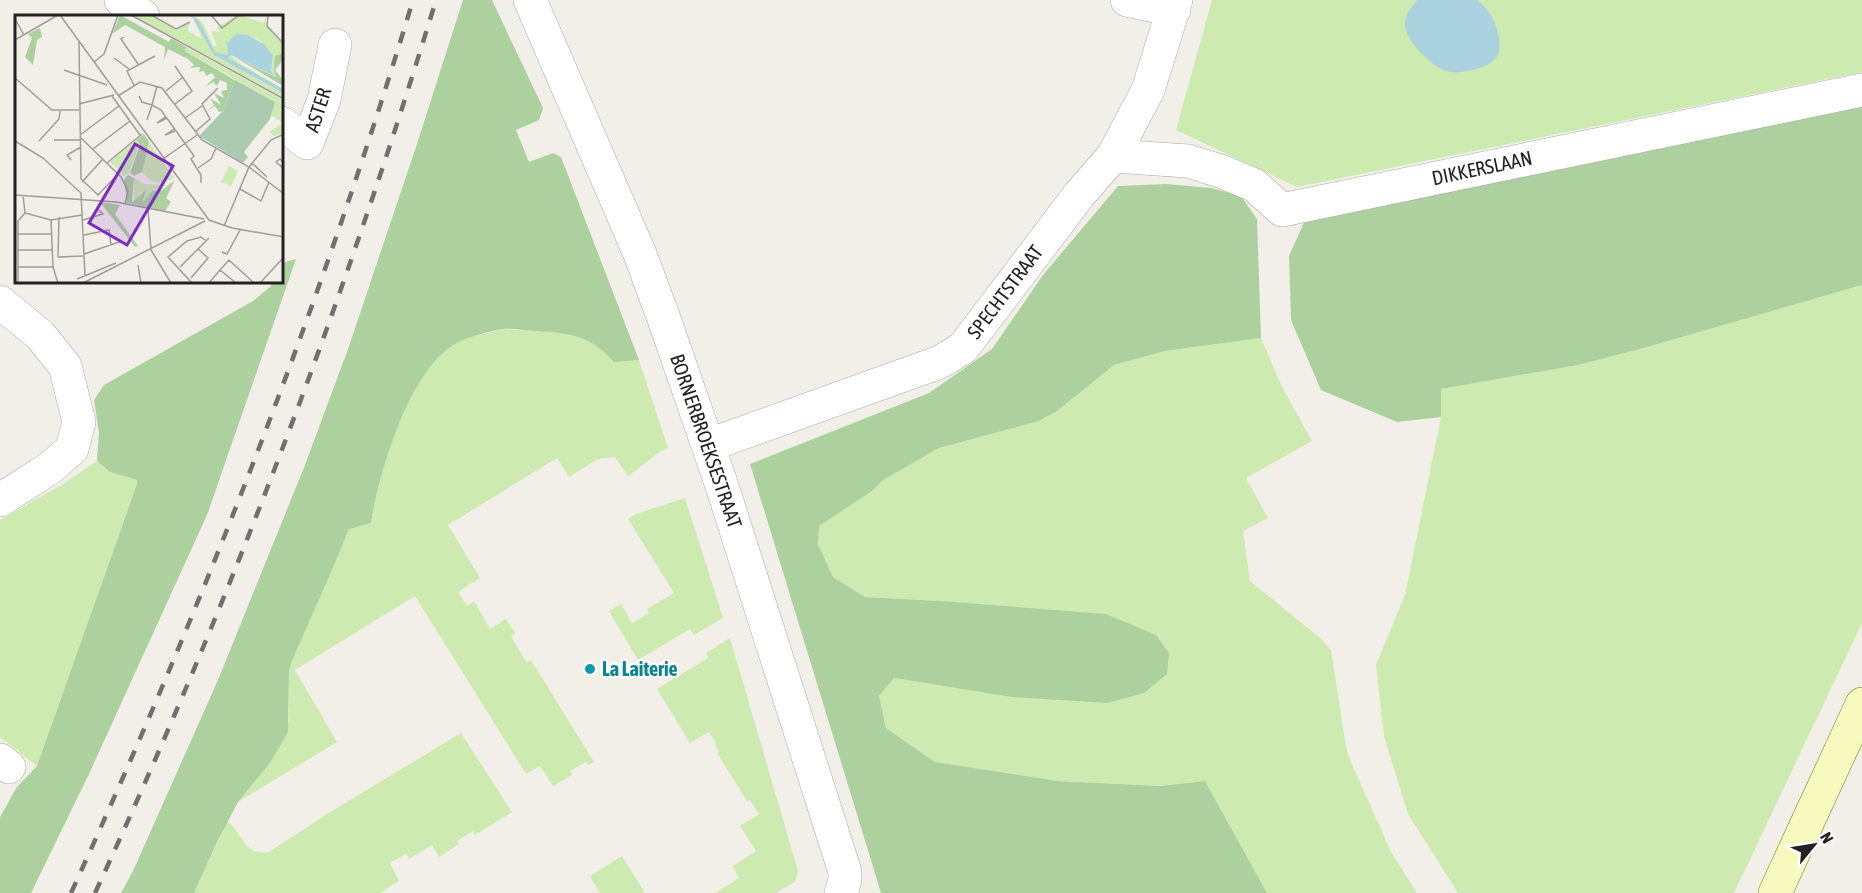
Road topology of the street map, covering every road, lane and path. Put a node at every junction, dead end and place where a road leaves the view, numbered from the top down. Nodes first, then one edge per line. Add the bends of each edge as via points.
1 (121, 0) edge
2 (530, 0) edge
3 (1127, 0) edge
4 (1175, 5) edge
5 (142, 15) edge
6 (335, 45) dead end
7 (1862, 90) edge
8 (284, 125) edge
9 (1113, 156) junction
10 (0, 302) edge
11 (708, 445) junction
12 (0, 500) edge
13 (1862, 704) edge
14 (841, 893) edge
15 (1775, 893) edge

1 - 5 street
2 - 11 street, BORNERBROEKSESTRAAT via 639,254
3 - 4 street
4 - 9 street, SPECHTSTRAAT via 1148,90
6 - 8 street, ASTER via 324,100 307,143
7 - 9 street, DIKKERSLAAN via 1282,210 1254,185 1188,160
9 - 11 street, SPECHTSTRAAT via 963,348 940,362
10 - 12 street via 40,334 65,366 80,422 72,449
11 - 14 street, BORNERBROEKSESTRAAT via 845,872
13 - 15 street

